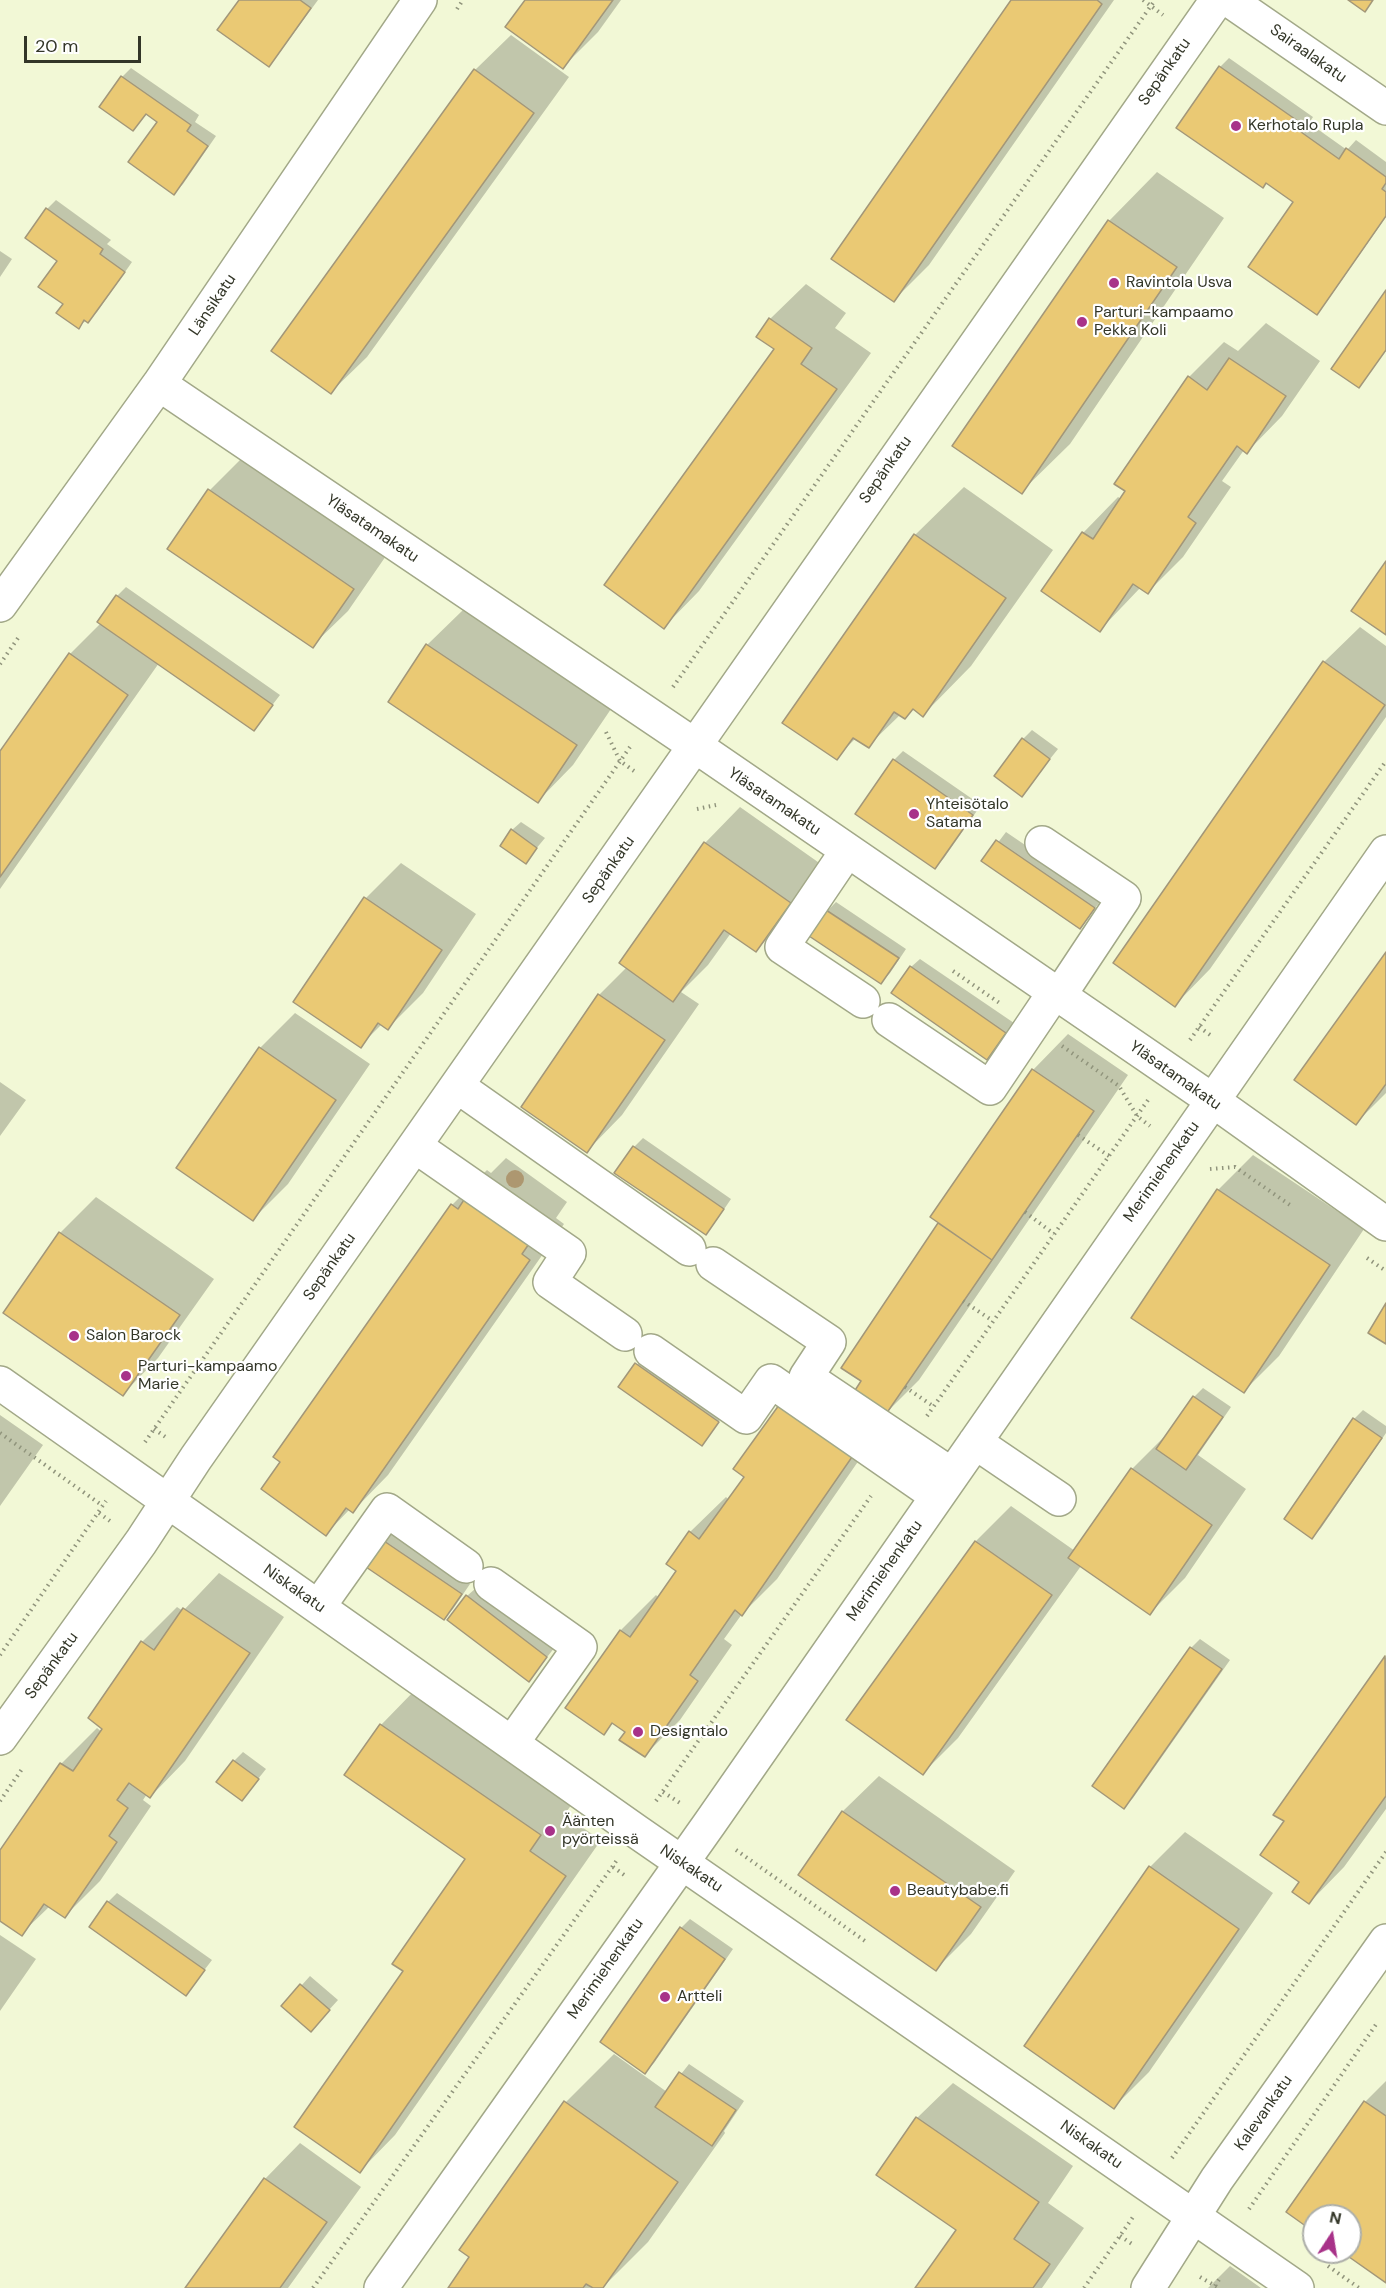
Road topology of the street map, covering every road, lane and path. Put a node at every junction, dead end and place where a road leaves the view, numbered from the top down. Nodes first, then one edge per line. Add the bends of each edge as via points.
1 (420, 0) edge
2 (1155, 0) edge
3 (1217, 0) edge
4 (1229, 0) edge
5 (1386, 108) edge
6 (159, 384) junction
7 (0, 605) edge
8 (651, 717) junction
9 (694, 745) junction
10 (1386, 761) edge
11 (716, 806) dead end
12 (725, 812) dead end
13 (1042, 843) dead end
14 (847, 851) junction
15 (1386, 852) edge
16 (944, 964) dead end
17 (1057, 995) junction
18 (863, 1001) dead end
19 (889, 1020) dead end
20 (1032, 1026) junction
21 (1168, 1071) junction
22 (458, 1086) junction
23 (1212, 1100) junction
24 (1137, 1116) junction
25 (1078, 1135) dead end
26 (415, 1146) junction
27 (1109, 1156) junction
28 (1024, 1212) dead end
29 (1386, 1224) edge
30 (1054, 1234) junction
31 (963, 1301) dead end
32 (993, 1321) junction
33 (0, 1383) edge
34 (905, 1387) dead end
35 (933, 1406) junction
36 (0, 1433) edge
37 (975, 1442) junction
38 (899, 1455) junction
39 (126, 1472) junction
40 (945, 1486) junction
41 (1059, 1499) dead end
42 (167, 1501) junction
43 (103, 1506) junction
44 (319, 1606) junction
45 (0, 1655) edge
46 (0, 1738) edge
47 (512, 1743) junction
48 (636, 1831) junction
49 (1386, 1852) edge
50 (682, 1862) junction
51 (1386, 1941) edge
52 (1379, 2019) dead end
53 (1153, 2188) junction
54 (1248, 2208) dead end
55 (1195, 2216) junction
56 (1200, 2276) dead end
57 (313, 2288) edge
58 (381, 2288) edge
59 (1084, 2288) edge
60 (1148, 2288) edge
61 (1219, 2288) edge
62 (1297, 2288) edge

1 - 6 street, Länsikatu
2 - 8 path
3 - 9 street, Sepänkatu
4 - 5 street, Sairaalakatu
6 - 7 street, Länsikatu
6 - 8 street, Yläsatamakatu
8 - 9 street, Yläsatamakatu
8 - 39 path
9 - 14 street, Yläsatamakatu
9 - 22 street, Sepänkatu
10 - 21 path
11 - 12 path
13 - 17 street via 1124,898
14 - 17 street, Yläsatamakatu
14 - 18 street via 782,946
15 - 23 street, Merimiehenkatu
16 - 20 path
17 - 20 street
17 - 21 street, Yläsatamakatu
19 - 20 street via 990,1088
20 - 24 path via 1119,1086
21 - 23 street, Yläsatamakatu
21 - 24 path
22 - 26 street, Sepänkatu
22 - 38 street via 829,1342 806,1377
23 - 29 street, Yläsatamakatu
23 - 37 street, Merimiehenkatu
24 - 27 path
25 - 27 path
26 - 38 street via 569,1253 550,1282 746,1417 771,1382
26 - 42 street, Sepänkatu
27 - 30 path
28 - 30 path
30 - 32 path
31 - 32 path
32 - 35 path
33 - 39 street, Niskakatu
34 - 35 path
35 - 38 path
36 - 43 path
37 - 40 street, Merimiehenkatu
37 - 41 street
38 - 40 street
38 - 48 path
39 - 42 street, Niskakatu
39 - 43 path
40 - 50 street, Merimiehenkatu
42 - 44 street, Niskakatu
42 - 46 street, Sepänkatu
43 - 45 path
44 - 47 street, Niskakatu
44 - 47 street via 387,1510 479,1575 580,1647
47 - 48 street, Niskakatu
48 - 50 street, Niskakatu
48 - 57 path
49 - 53 path
50 - 53 street, Niskakatu
50 - 58 street, Merimiehenkatu
51 - 55 street, Kalevankatu via 1217,2179
52 - 54 path
53 - 55 street, Niskakatu
53 - 59 path
55 - 60 street, Kalevankatu
55 - 62 street, Niskakatu
56 - 61 path

